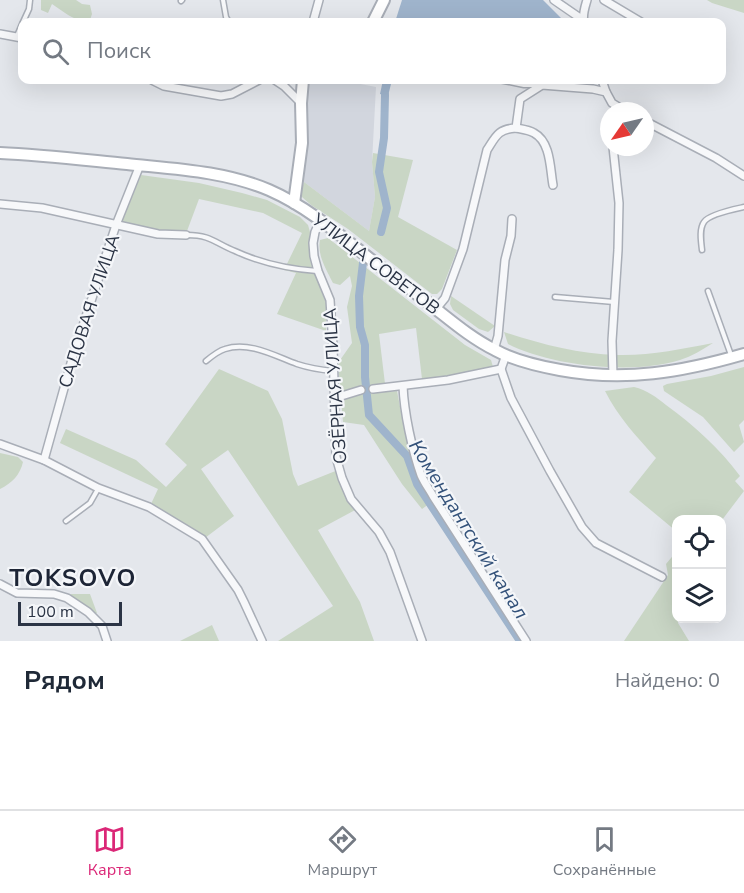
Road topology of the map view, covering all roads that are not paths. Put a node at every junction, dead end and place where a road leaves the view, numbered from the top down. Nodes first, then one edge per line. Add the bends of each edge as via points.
1 (30, 0) edge
2 (223, 0) edge
3 (319, 0) edge
4 (384, 0) edge
5 (554, 0) edge
6 (587, 0) edge
7 (604, 0) edge
8 (25, 18) edge
9 (227, 18) edge
10 (314, 18) edge
11 (376, 18) edge
12 (579, 18) edge
13 (583, 18) edge
14 (634, 18) edge
15 (0, 34) edge
16 (18, 38) edge
17 (160, 84) edge
18 (251, 84) edge
19 (281, 84) edge
20 (303, 84) edge
21 (519, 84) edge
22 (603, 84) edge
23 (542, 85) junction
24 (606, 92) junction
25 (609, 102) edge
26 (301, 103) junction
27 (654, 126) edge
28 (516, 128) junction
29 (0, 153) edge
30 (615, 156) edge
31 (140, 165) junction
32 (744, 176) edge
33 (553, 185) dead end
34 (294, 203) junction
35 (0, 204) edge
36 (744, 207) edge
37 (512, 219) dead end
38 (320, 221) junction
39 (116, 225) junction
40 (186, 235) joint
41 (702, 250) dead end
42 (318, 271) junction
43 (708, 291) dead end
44 (555, 297) dead end
45 (614, 302) junction
46 (436, 309) junction
47 (494, 350) junction
48 (744, 354) edge
49 (506, 355) junction
50 (732, 358) junction
51 (206, 361) dead end
52 (501, 369) junction
53 (334, 372) junction
54 (614, 376) junction
55 (403, 386) junction
56 (373, 389) dead end
57 (361, 390) dead end
58 (335, 398) junction
59 (0, 444) edge
60 (44, 460) junction
61 (98, 488) junction
62 (66, 521) dead end
63 (662, 577) dead end
64 (0, 584) edge
65 (107, 641) edge
66 (262, 641) edge
67 (422, 641) edge
68 (526, 641) edge

1 - 8 lane
2 - 9 lane
3 - 10 street
4 - 11 main road
5 - 12 street
6 - 13 street
7 - 14 street
15 - 16 street
17 - 18 street via 221,96
19 - 26 street
20 - 26 main road
21 - 23 lane
22 - 24 street
23 - 24 street
23 - 28 street via 520,99
24 - 25 street
26 - 34 main road via 302,143
27 - 32 street
28 - 33 street via 541,138
28 - 46 street via 500,132 488,150 463,249 445,298
29 - 31 main road, УЛИЦА СОВЕТОВ
30 - 45 street via 619,203
31 - 34 main road, УЛИЦА СОВЕТОВ via 246,181
31 - 39 street, САДОВАЯ УЛИЦА
34 - 38 main road, УЛИЦА СОВЕТОВ
35 - 39 street via 42,208
36 - 41 lane via 702,223
37 - 47 street
38 - 42 street, ОЗЁРНАЯ УЛИЦА via 313,243
38 - 46 main road, УЛИЦА СОВЕТОВ
39 - 40 street
39 - 60 street, САДОВАЯ УЛИЦА
40 - 42 lane via 205,236 233,251 285,267
42 - 53 street, ОЗЁРНАЯ УЛИЦА via 330,300
43 - 50 lane
44 - 45 lane
45 - 54 street
46 - 47 main road, УЛИЦА СОВЕТОВ
47 - 49 main road, УЛИЦА СОВЕТОВ
48 - 50 main road, УЛИЦА СОВЕТОВ
49 - 52 street
49 - 54 main road, УЛИЦА СОВЕТОВ via 545,368
50 - 54 main road, УЛИЦА СОВЕТОВ via 675,371
51 - 53 lane via 226,348 239,347
52 - 55 street
52 - 63 street via 512,398 582,527 596,543
53 - 58 street, ОЗЁРНАЯ УЛИЦА
55 - 56 street
55 - 68 street via 411,438 422,475
57 - 58 street
58 - 67 street, ОЗЁРНАЯ УЛИЦА via 336,457 342,478 351,499 390,552
59 - 60 street
60 - 61 street
61 - 62 lane via 90,503
61 - 66 street via 149,507 202,539 241,596
64 - 65 street via 17,592 67,598 102,626

